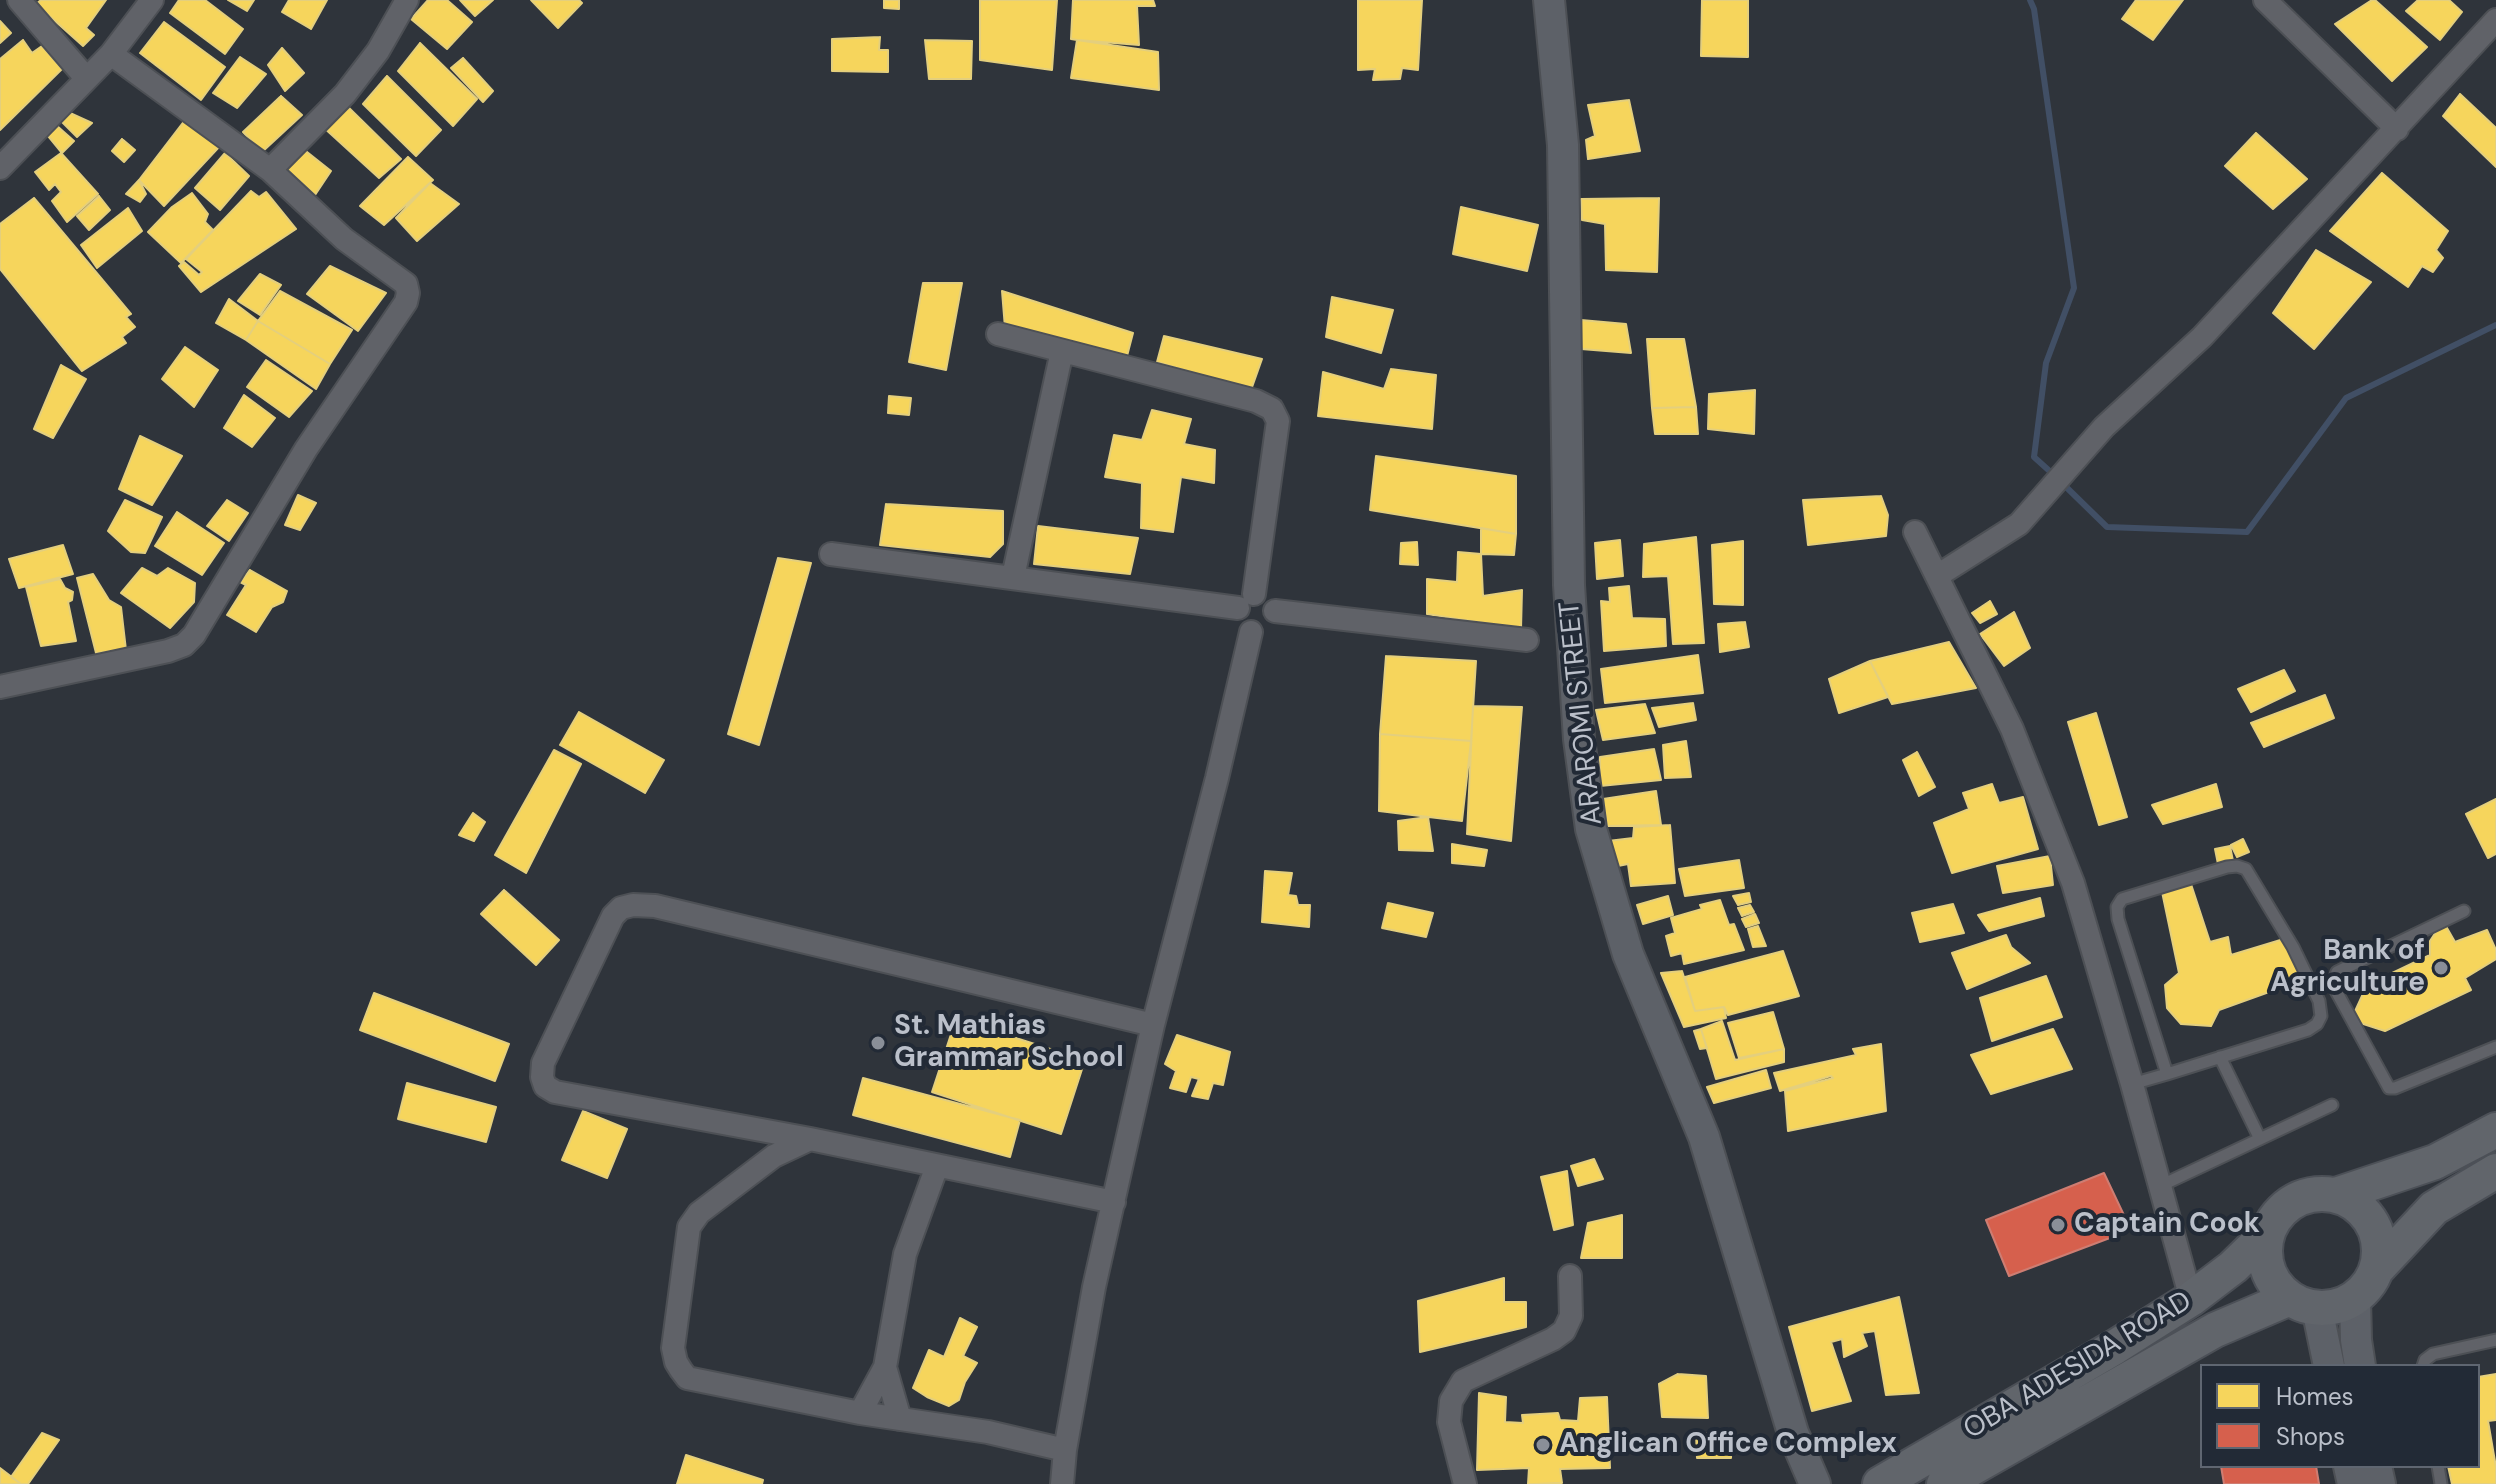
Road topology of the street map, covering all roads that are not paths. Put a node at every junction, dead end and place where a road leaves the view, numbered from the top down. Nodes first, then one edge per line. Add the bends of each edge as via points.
1 (19, 0) edge
2 (152, 0) edge
3 (407, 0) edge
4 (1549, 0) edge
5 (2265, 0) edge
6 (2496, 20) edge
7 (111, 54) junction
8 (86, 78) junction
9 (2397, 129) junction
10 (0, 168) edge
11 (270, 170) junction
12 (998, 334) dead end
13 (1062, 351) junction
14 (1915, 532) dead end
15 (831, 554) dead end
16 (1937, 576) junction
17 (1013, 577) junction
18 (1246, 601) junction
19 (1275, 611) junction
20 (1251, 632) junction
21 (1527, 640) dead end
22 (0, 687) edge
23 (2464, 911) dead end
24 (1153, 1025) junction
25 (2496, 1047) edge
26 (2220, 1057) junction
27 (2167, 1074) junction
28 (2132, 1084) junction
29 (2332, 1105) dead end
30 (2496, 1130) edge
31 (810, 1139) junction
32 (2260, 1139) junction
33 (937, 1166) junction
34 (2496, 1171) edge
35 (2160, 1186) junction
36 (2336, 1195) junction
37 (1114, 1202) junction
38 (2267, 1234) junction
39 (2377, 1269) junction
40 (1570, 1276) dead end
41 (2355, 1298) junction
42 (2191, 1299) junction
43 (2304, 1303) junction
44 (2496, 1340) edge
45 (2328, 1364) edge
46 (2360, 1364) edge
47 (2424, 1364) edge
48 (885, 1367) junction
49 (860, 1413) junction
50 (900, 1419) junction
51 (1065, 1450) junction
52 (1062, 1484) edge
53 (1465, 1484) edge
54 (1815, 1484) edge
55 (1880, 1484) edge
56 (1944, 1484) edge

1 - 8 street
2 - 7 street
3 - 11 street via 345,94
4 - 54 street, ARAROMI STREET via 1563,145 1569,585 1591,829 1628,954 1704,1137 1793,1433
5 - 9 street
6 - 9 street
7 - 8 street
7 - 11 street
8 - 10 street
9 - 16 street via 2202,337 2104,427 2019,524
11 - 22 street via 344,239 406,284 406,302 306,449 184,645
12 - 13 street
13 - 17 street
13 - 18 street via 1256,401 1276,414
14 - 16 street
15 - 17 street
16 - 28 street via 2012,729 2073,883
17 - 18 street
18 - 19 street via 1268,598
18 - 20 street via 1239,623
19 - 20 street via 1266,630
19 - 21 street
20 - 24 street
23 - 25 lane via 2337,972 2335,989 2389,1088
24 - 31 street via 655,906 621,908 543,1063 545,1086
24 - 37 street
26 - 27 lane
26 - 27 lane via 2308,1030 2321,1016 2293,947 2246,869 2237,866 2122,899 2117,907
26 - 32 lane
27 - 28 lane
28 - 35 street
29 - 32 lane
30 - 36 main road via 2435,1162
31 - 33 street
31 - 49 street via 774,1156 699,1213 689,1227 673,1348 687,1378
32 - 35 lane
33 - 37 street
33 - 48 street via 905,1254
34 - 39 main road via 2434,1208
35 - 42 street
36 - 38 main road via 2319,1193 2287,1205
36 - 39 main road via 2358,1205 2373,1223 2380,1246
37 - 51 street
38 - 42 main road, OBA ADESIDA ROAD
38 - 43 main road via 2265,1258 2273,1280
39 - 41 main road
40 - 53 street via 1571,1316 1564,1331 1463,1381 1451,1401 1449,1422
41 - 43 main road via 2337,1306
41 - 46 street
42 - 55 main road, OBA ADESIDA ROAD
43 - 45 street
43 - 56 main road, OBA ADESIDA ROAD via 2215,1330
44 - 47 lane via 2433,1354
48 - 49 street
48 - 50 street
49 - 50 street
50 - 51 street
51 - 52 street

